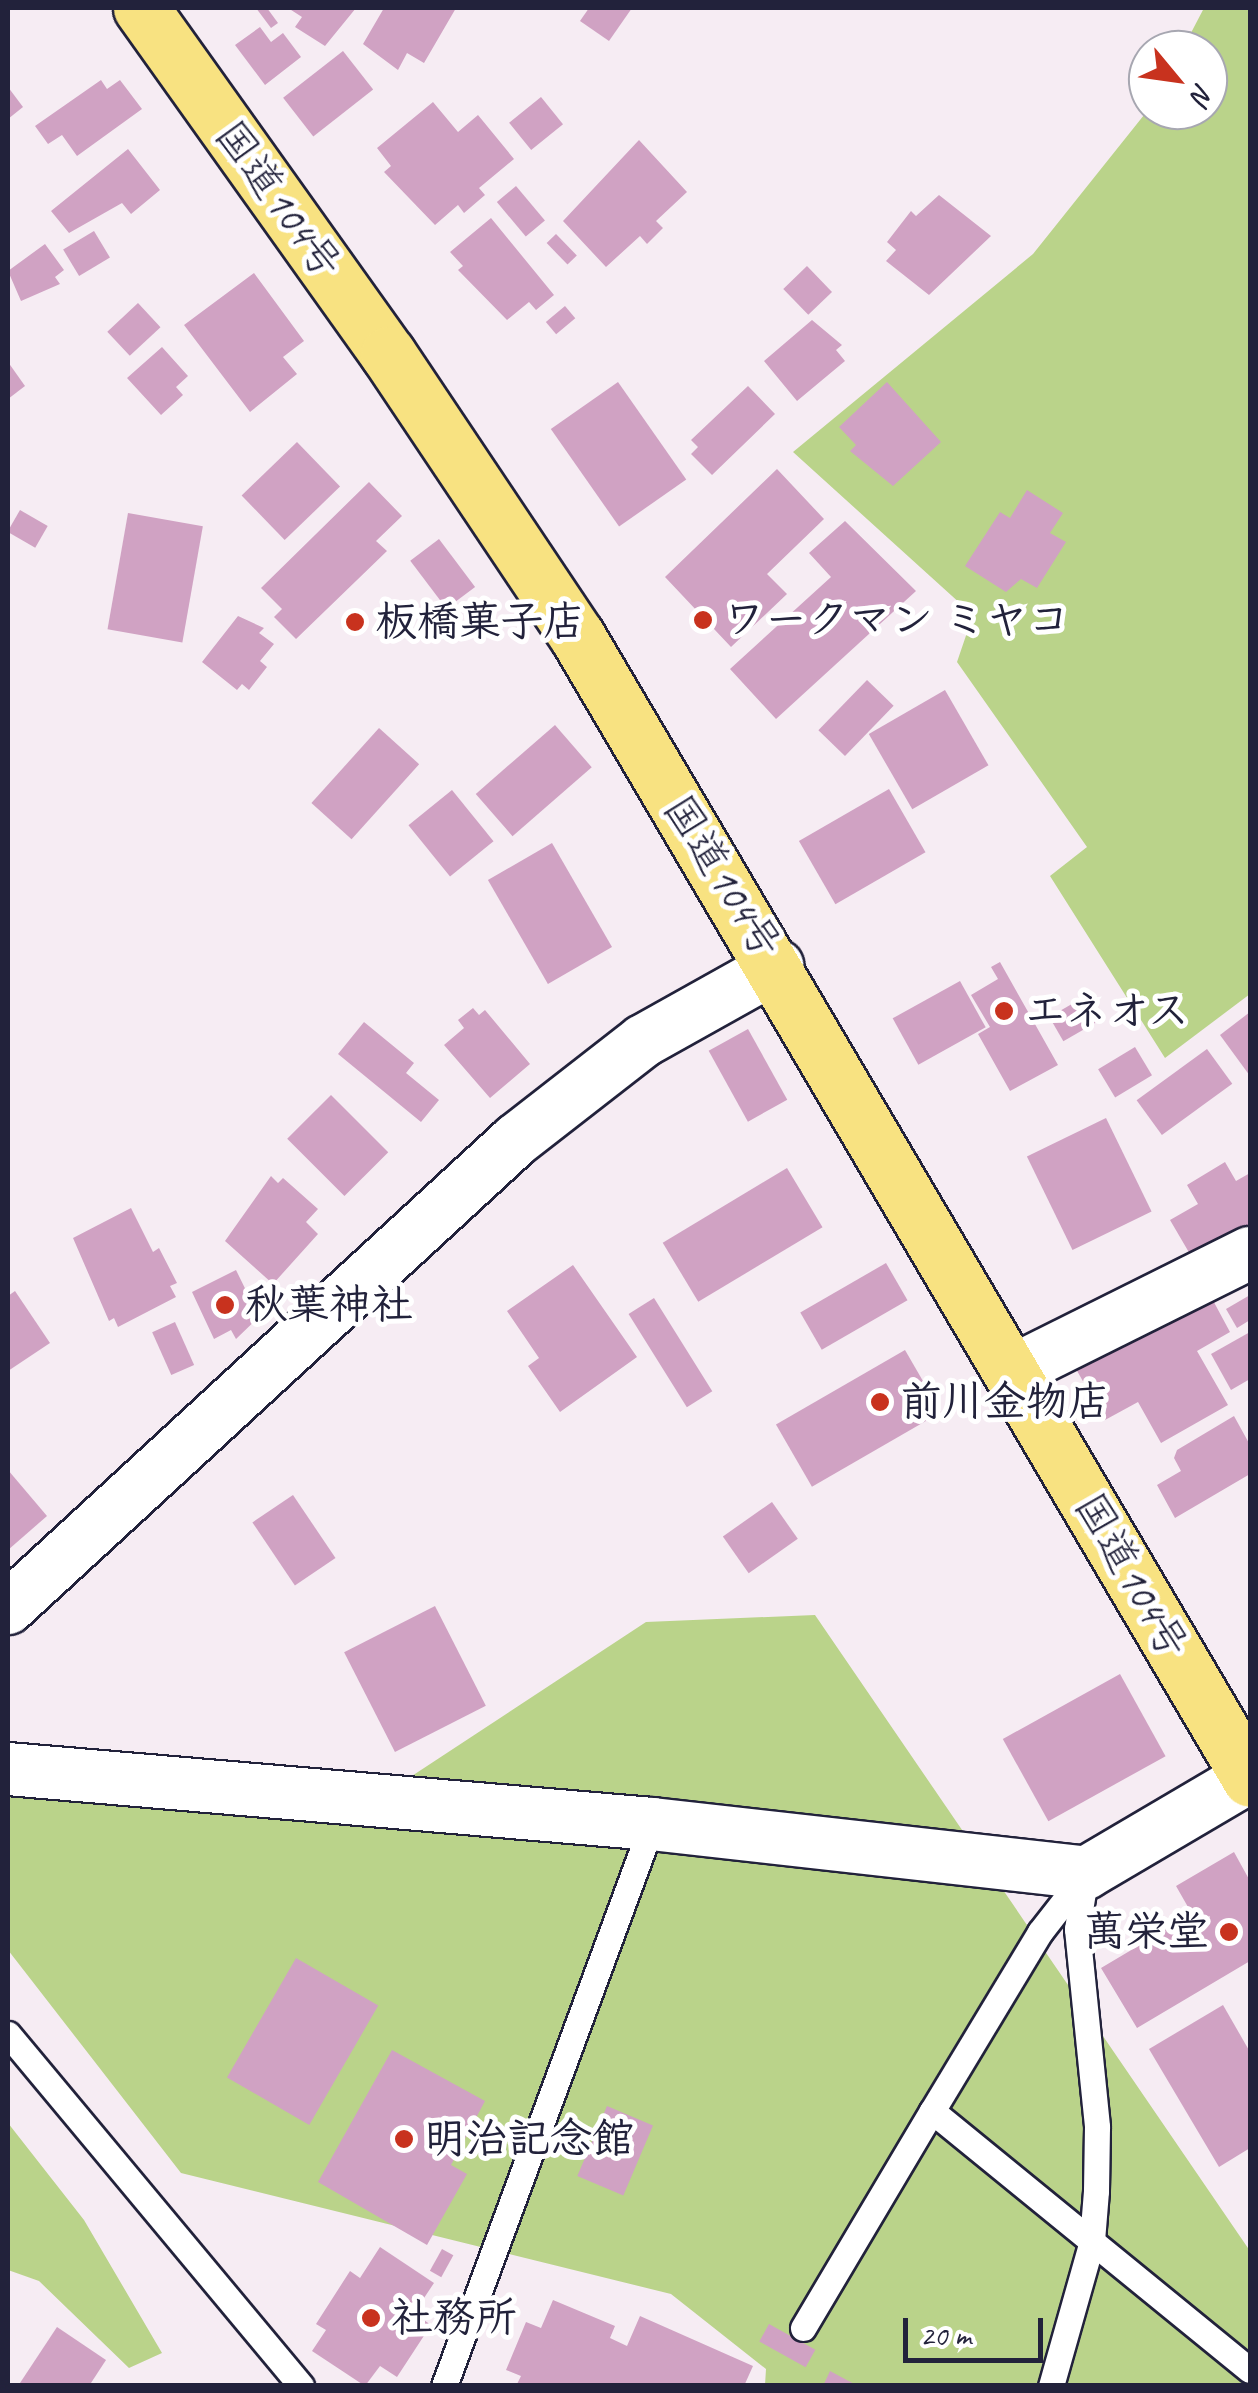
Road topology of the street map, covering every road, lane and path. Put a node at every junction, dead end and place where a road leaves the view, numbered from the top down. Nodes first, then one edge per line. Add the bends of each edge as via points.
1 (142, 8) edge
2 (777, 966) junction
3 (1250, 1253) edge
4 (1011, 1372) junction
5 (8, 1608) edge
6 (8, 1769) edge
7 (1250, 1778) edge
8 (652, 1824) junction
9 (1086, 1873) junction
10 (8, 2034) edge
11 (932, 2111) junction
12 (1092, 2241) junction
13 (803, 2328) dead end
14 (1250, 2370) edge
15 (301, 2386) edge
16 (444, 2386) edge
17 (1051, 2386) edge

1 - 2 highway, 国道104号 via 388,354 577,636
2 - 4 highway, 国道104号
2 - 5 street via 642,1042 516,1140
3 - 4 street
4 - 7 highway, 国道104号
6 - 8 street
7 - 9 street
8 - 9 street
8 - 16 lane
9 - 11 lane via 1040,1932
9 - 12 lane via 1077,1930 1097,2128
10 - 15 lane
11 - 12 lane
11 - 13 lane
12 - 14 lane
12 - 17 lane

